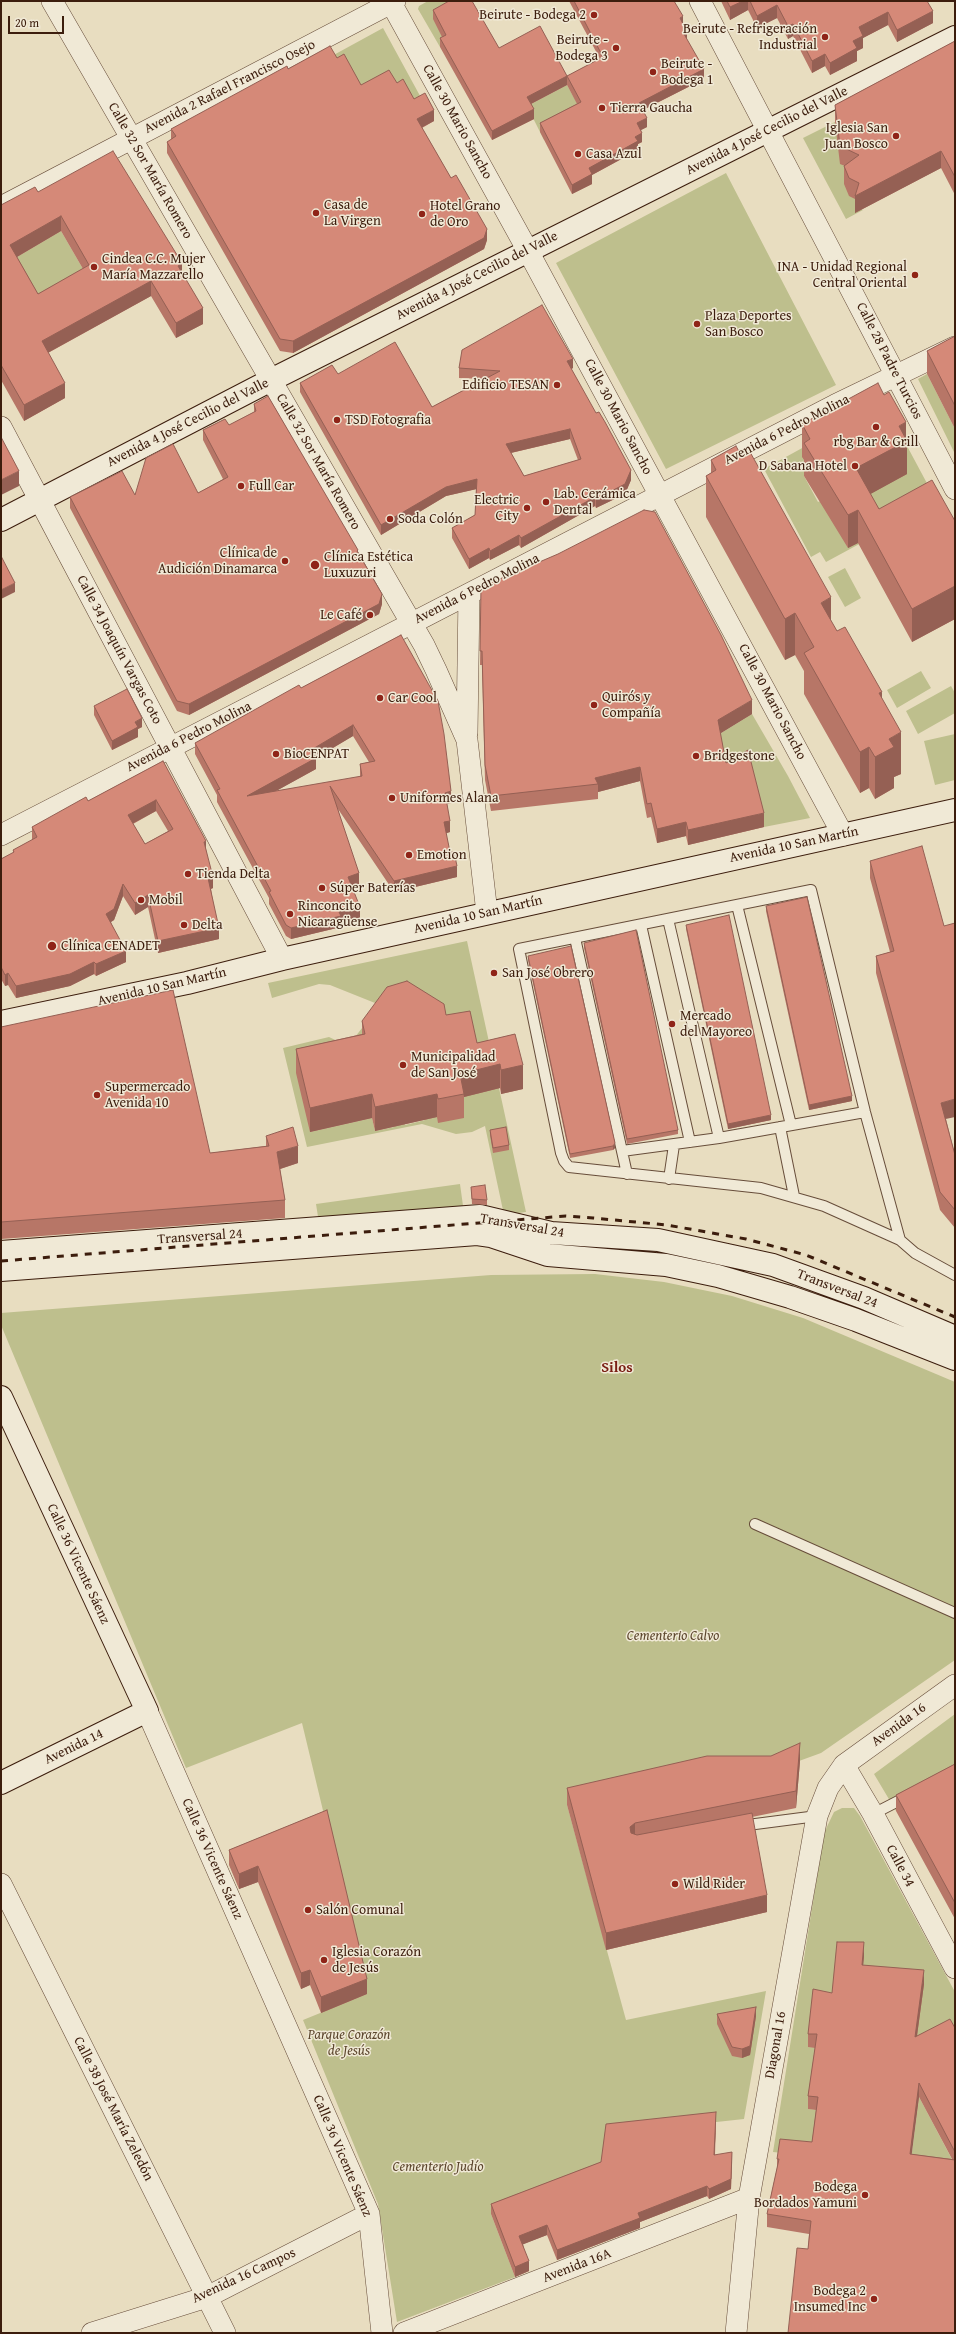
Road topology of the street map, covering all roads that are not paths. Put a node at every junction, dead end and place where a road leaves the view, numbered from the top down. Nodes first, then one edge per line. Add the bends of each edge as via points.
1 (52, 1) edge
2 (700, 1) edge
3 (392, 2) edge
4 (955, 37) edge
5 (768, 130) junction
6 (131, 138) junction
7 (1, 207) edge
8 (528, 251) junction
9 (955, 346) edge
10 (897, 376) junction
11 (270, 380) junction
12 (1, 427) edge
13 (955, 488) edge
14 (660, 496) junction
15 (40, 500) junction
16 (1, 520) edge
17 (469, 594) junction
18 (411, 623) junction
19 (467, 740) junction
20 (171, 747) junction
21 (955, 810) edge
22 (843, 834) junction
23 (1, 835) edge
24 (737, 905) junction
25 (487, 913) junction
26 (668, 919) junction
27 (641, 925) junction
28 (575, 938) junction
29 (282, 958) junction
30 (2, 1019) edge
31 (866, 1112) junction
32 (791, 1126) junction
33 (780, 1128) junction
34 (719, 1138) junction
35 (690, 1142) junction
36 (674, 1144) junction
37 (622, 1151) junction
38 (627, 1174) junction
39 (669, 1179) junction
40 (794, 1196) junction
41 (900, 1240) junction
42 (1, 1252) edge
43 (1, 1270) edge
44 (955, 1275) edge
45 (926, 1336) junction
46 (955, 1337) edge
47 (955, 1359) edge
48 (1, 1397) edge
49 (755, 1524) dead end
50 (955, 1613) edge
51 (955, 1685) edge
52 (146, 1711) junction
53 (844, 1765) junction
54 (1, 1783) edge
55 (914, 1793) edge
56 (873, 1814) junction
57 (817, 1816) junction
58 (727, 1828) edge
59 (1, 1884) edge
60 (955, 1968) edge
61 (749, 2198) junction
62 (369, 2214) junction
63 (207, 2297) junction
64 (92, 2333) edge
65 (225, 2333) edge
66 (382, 2333) edge
67 (404, 2333) edge
68 (736, 2333) edge

1 - 6 street, Calle 32 Sor María Romero
2 - 5 street, Calle 28 Padre Turcios
3 - 6 street, Avenida 2 Rafael Francisco Osejo
3 - 8 street, Calle 30 Mario Sancho
4 - 5 street, Avenida 4 José Cecilio del Valle
5 - 8 street, Avenida 4 José Cecilio del Valle
5 - 10 street, Calle 28 Padre Turcios
6 - 7 street, Avenida 2 Rafael Francisco Osejo
6 - 11 street, Calle 32 Sor María Romero
8 - 11 street, Avenida 4 José Cecilio del Valle
8 - 14 street, Calle 30 Mario Sancho
9 - 10 street, Avenida 6 Pedro Molina
10 - 13 street, Calle 28 Padre Turcios
10 - 14 street, Avenida 6 Pedro Molina via 835,404
11 - 15 street, Avenida 4 José Cecilio del Valle
11 - 18 street, Calle 32 Sor María Romero
12 - 15 street, Calle 34 Joaquín Vargas Coto
14 - 17 street, Avenida 6 Pedro Molina
14 - 22 street, Calle 30 Mario Sancho
15 - 16 street, Avenida 4 José Cecilio del Valle
15 - 20 street, Calle 34 Joaquín Vargas Coto
17 - 18 street, Avenida 6 Pedro Molina
17 - 19 street, Calle 32 Sor María Romero
18 - 19 street, Calle 32 Sor María Romero via 427,651
18 - 20 street, Avenida 6 Pedro Molina
19 - 25 street, Calle 32 Sor María Romero
20 - 23 street, Avenida 6 Pedro Molina
20 - 29 street, Calle 34 Joaquín Vargas Coto
21 - 22 street, Avenida 10 San Martín
22 - 25 street, Avenida 10 San Martín
24 - 26 lane
24 - 31 lane via 811,890
24 - 32 lane
25 - 29 street, Avenida 10 San Martín
26 - 27 lane
26 - 34 lane
27 - 28 lane
27 - 35 lane
28 - 37 lane
28 - 38 lane via 518,950 562,1153 569,1167
29 - 30 street, Avenida 10 San Martín via 187,983
31 - 32 lane
31 - 41 lane
32 - 33 lane
33 - 34 lane
33 - 40 lane
34 - 35 lane
35 - 36 lane
36 - 37 lane
36 - 39 lane
37 - 38 lane
38 - 39 lane
39 - 40 lane via 761,1188
40 - 41 lane via 824,1206
41 - 44 lane via 914,1253
42 - 45 street, Transversal 24 via 480,1216 551,1233 658,1240 773,1265 820,1281
43 - 45 street, Transversal 24 via 477,1234 548,1254 666,1266 718,1276
45 - 46 street, Transversal 24
45 - 47 street, Transversal 24
48 - 52 street, Calle 36 Vicente Sáenz
49 - 50 lane
51 - 53 street, Avenida 16
52 - 54 street, Avenida 14
52 - 62 street, Calle 36 Vicente Sáenz
53 - 56 street, Calle 34
53 - 57 street, Diagonal 16 via 828,1788
55 - 56 lane
56 - 60 street, Calle 34
57 - 58 lane
57 - 61 street, Diagonal 16
59 - 63 street, Calle 38 José María Zeledón
61 - 67 street, Avenida 16A
61 - 68 street, Diagonal 16
62 - 63 street, Avenida 16 Campos
62 - 66 street, Calle 36 Vicente Sáenz
63 - 64 street, Avenida 16 Campos
63 - 65 street, Calle 38 José María Zeledón

